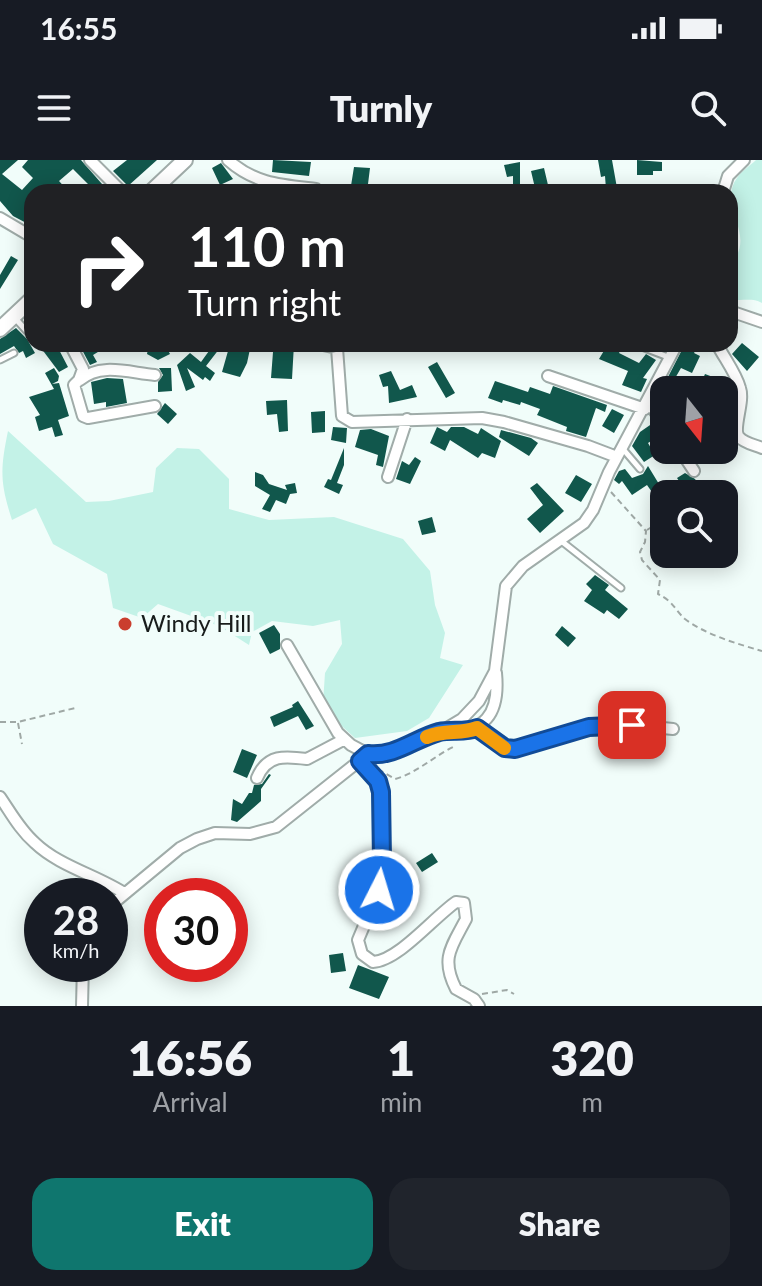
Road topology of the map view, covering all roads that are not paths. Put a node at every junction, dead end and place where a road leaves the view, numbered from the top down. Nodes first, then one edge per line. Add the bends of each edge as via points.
1 (90, 160) edge
2 (185, 160) edge
3 (228, 160) edge
4 (744, 160) edge
5 (114, 184) edge
6 (163, 184) edge
7 (286, 184) edge
8 (726, 184) edge
9 (0, 218) edge
10 (24, 232) edge
11 (24, 312) edge
12 (738, 314) edge
13 (762, 322) edge
14 (0, 329) edge
15 (74, 352) edge
16 (337, 352) edge
17 (654, 352) edge
18 (672, 352) edge
19 (721, 352) edge
20 (14, 353) dead end
21 (669, 358) junction
22 (0, 360) edge
23 (155, 375) dead end
24 (548, 376) dead end
25 (79, 380) junction
26 (646, 405) junction
27 (155, 406) dead end
28 (650, 409) edge
29 (407, 419) junction
30 (762, 448) edge
31 (619, 453) junction
32 (689, 464) edge
33 (640, 469) dead end
34 (694, 471) dead end
35 (388, 477) dead end
36 (559, 540) junction
37 (621, 588) dead end
38 (287, 645) dead end
39 (495, 671) junction
40 (477, 728) junction
41 (673, 729) dead end
42 (442, 731) junction
43 (343, 740) junction
44 (364, 760) junction
45 (257, 778) dead end
46 (0, 797) edge
47 (100, 878) edge
48 (128, 890) edge
49 (83, 982) edge
50 (477, 1003) edge
51 (82, 1006) edge

1 - 5 street
2 - 6 main road
3 - 7 street via 244,175
4 - 8 street
9 - 10 street
11 - 14 main road
12 - 13 street
15 - 25 street via 83,369
16 - 29 street via 345,420
17 - 21 lane
18 - 21 street
19 - 30 street via 740,388 737,434
20 - 22 lane
21 - 26 street
23 - 25 street via 110,369
24 - 26 street
25 - 27 street via 74,385 80,411 88,418
26 - 28 street
26 - 31 street
29 - 31 street via 482,418
29 - 35 street
31 - 33 lane
31 - 36 street via 593,510
32 - 34 street
36 - 37 lane
36 - 39 street via 506,586
38 - 43 street
39 - 40 street via 494,707
39 - 42 street via 479,701
40 - 41 street via 515,749 589,727
40 - 42 street
42 - 44 street
43 - 44 street
43 - 45 street via 307,759 276,758
44 - 48 street via 276,827 197,839
44 - 50 street via 380,787 382,861 379,890 358,940 362,954 373,962 386,959 460,902 466,919 451,945 448,964 456,989
46 - 47 street via 36,845
49 - 51 street

